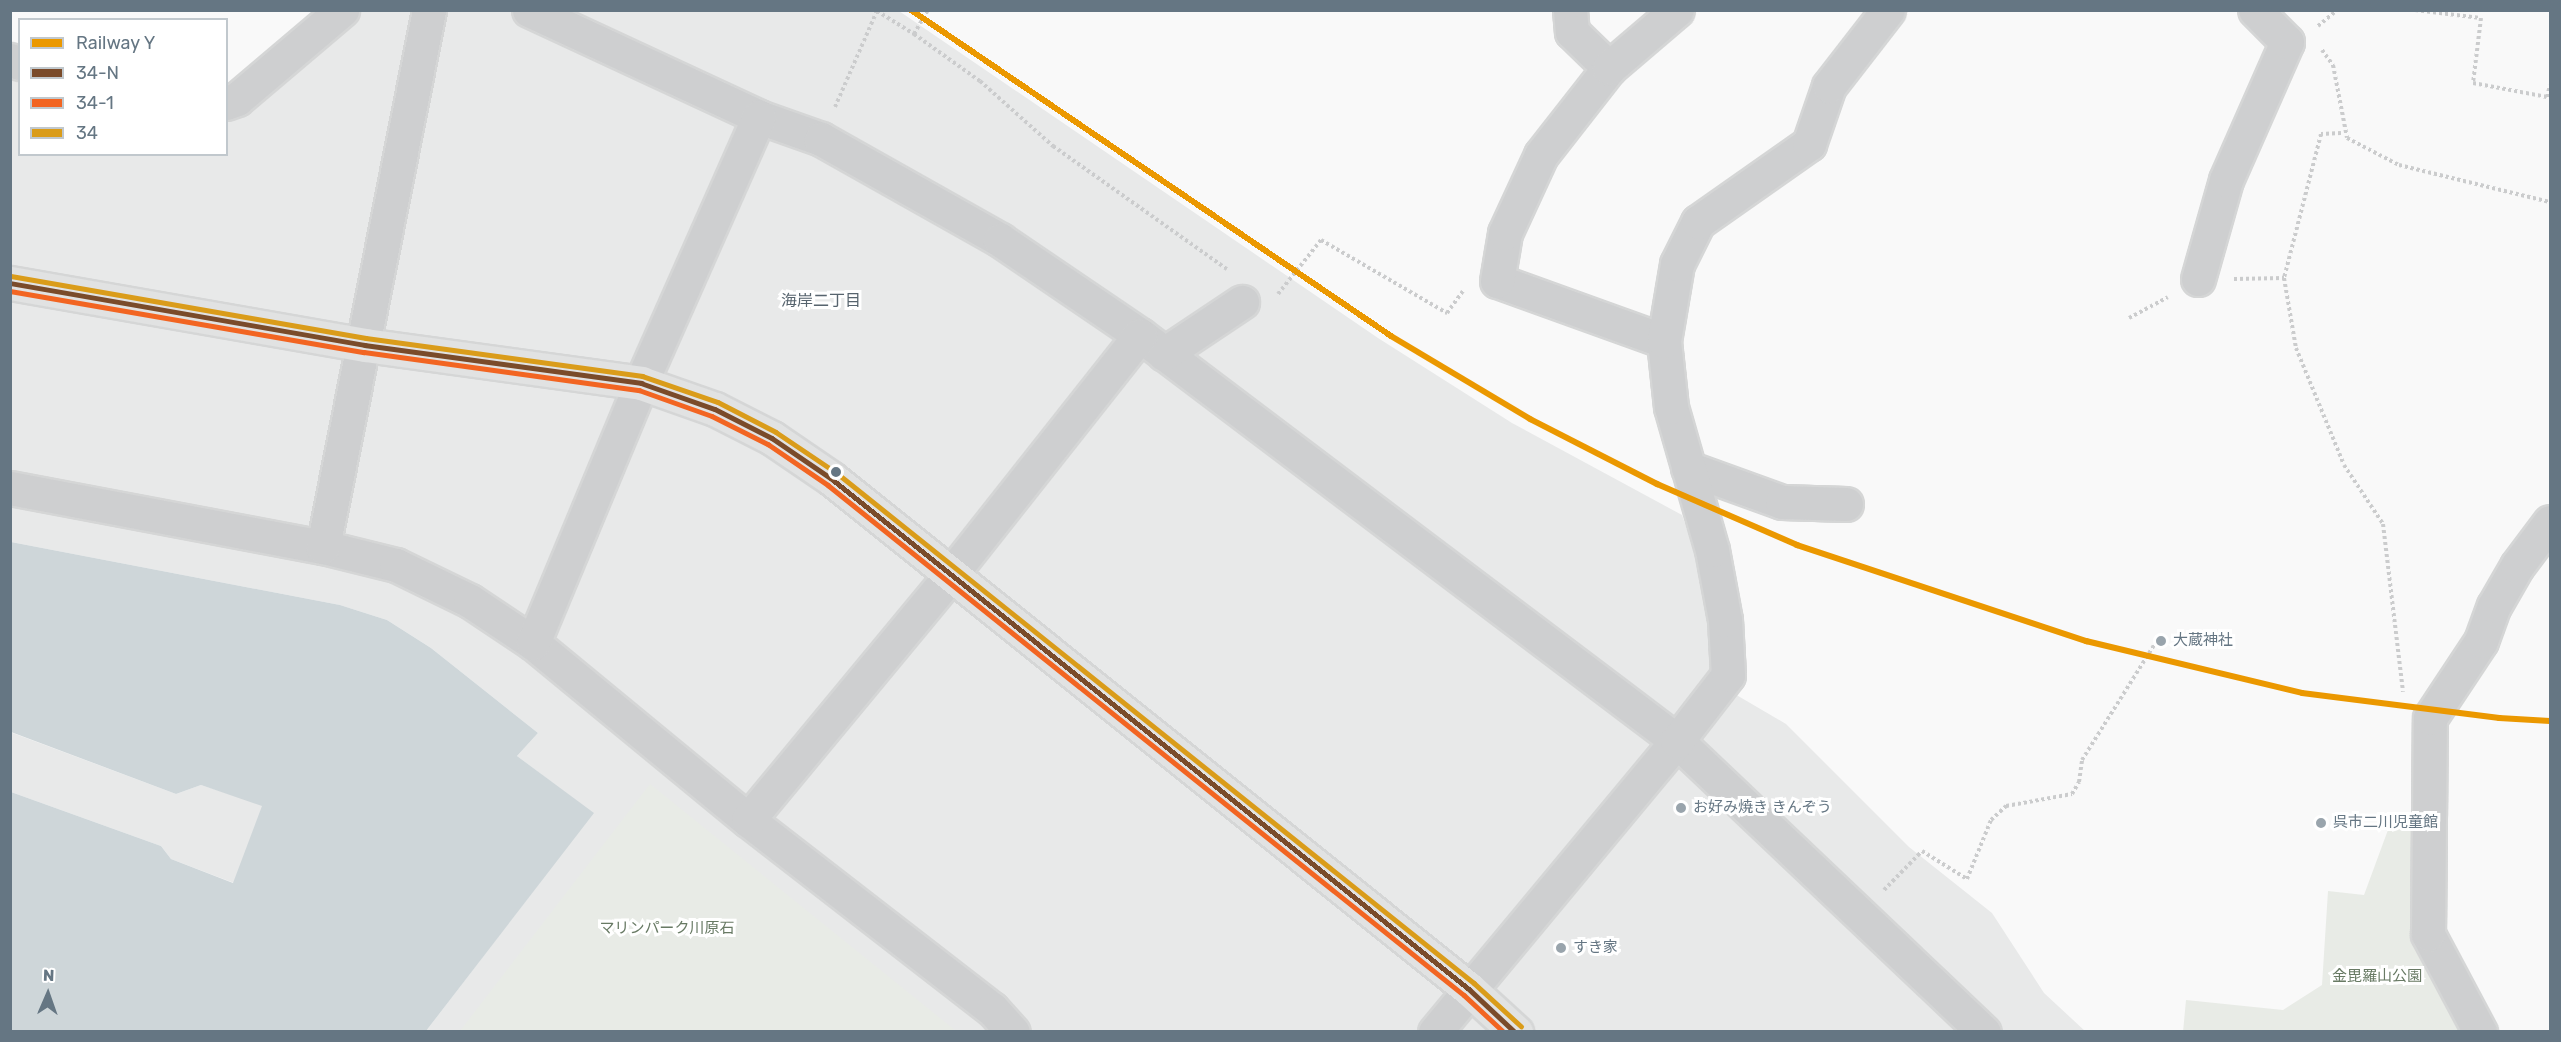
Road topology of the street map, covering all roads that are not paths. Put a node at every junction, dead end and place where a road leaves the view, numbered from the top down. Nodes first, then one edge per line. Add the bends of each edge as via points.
1 (342, 10) edge
2 (429, 10) edge
3 (529, 10) edge
4 (1570, 10) edge
5 (1677, 10) edge
6 (1888, 10) edge
7 (2255, 10) edge
8 (1609, 68) junction
9 (228, 102) edge
10 (759, 117) junction
11 (2199, 279) dead end
12 (10, 283) edge
13 (1249, 292) road end
14 (1664, 341) junction
15 (1152, 344) junction
16 (364, 345) junction
17 (641, 383) junction
18 (1688, 468) junction
19 (10, 488) edge
20 (1846, 504) dead end
21 (2550, 522) edge
22 (323, 547) junction
23 (952, 573) junction
24 (533, 643) junction
25 (1677, 741) junction
26 (748, 820) junction
27 (1469, 989) junction
28 (1013, 1032) edge
29 (1435, 1032) edge
30 (1516, 1032) edge
31 (1984, 1032) edge
32 (2480, 1032) edge

1 - 9 street via 237,99
2 - 16 street
3 - 10 street
4 - 8 street via 1572,32
5 - 8 street
6 - 14 street via 1829,86 1809,144 1698,222 1677,264
7 - 11 street via 2299,37 2226,180
8 - 14 street via 1541,155 1505,232 1497,281
10 - 15 street via 821,139 1000,240
10 - 17 street
12 - 16 highway
13 - 15 street
14 - 18 street via 1671,407
15 - 23 street
15 - 25 street
16 - 17 highway
16 - 22 street
17 - 23 highway via 715,408 772,438 832,479
17 - 24 street
18 - 20 street via 1782,502
18 - 25 street via 1712,550 1725,620 1728,675
19 - 22 street
21 - 32 street via 2517,566 2494,606 2481,641 2430,718 2428,934
22 - 24 street via 396,565 470,601
23 - 26 street
23 - 27 highway
24 - 26 street
25 - 27 street
25 - 31 street
26 - 28 street via 992,1009
27 - 29 street
27 - 30 highway

